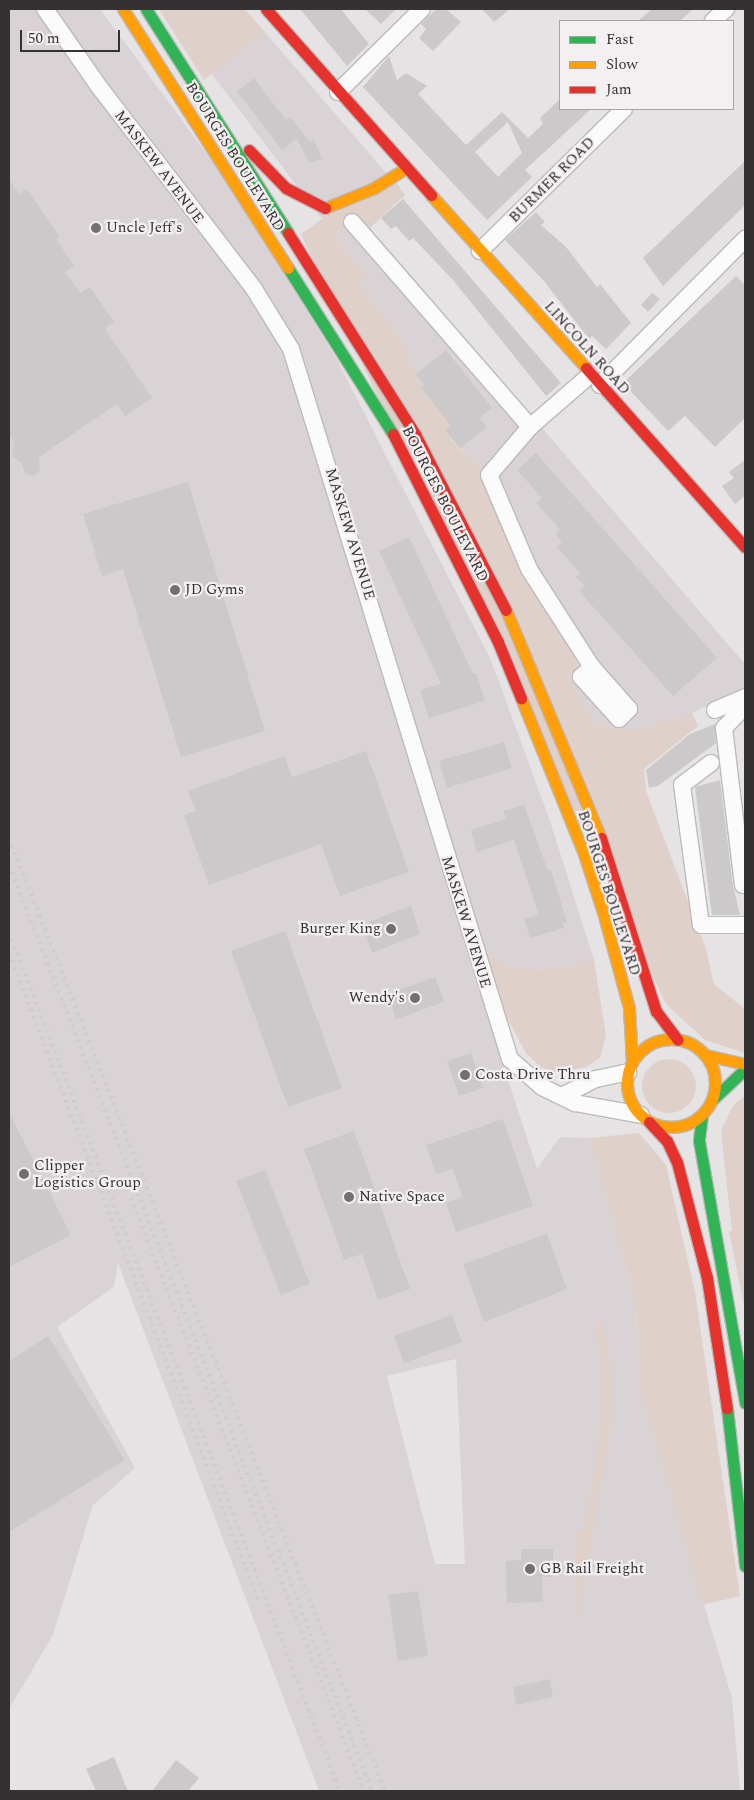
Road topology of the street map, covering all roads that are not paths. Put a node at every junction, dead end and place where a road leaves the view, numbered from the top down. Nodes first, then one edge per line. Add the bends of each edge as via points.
1 (45, 9) edge
2 (123, 9) edge
3 (146, 9) edge
4 (266, 9) edge
5 (422, 9) edge
6 (726, 9) edge
7 (714, 20) edge
8 (196, 84) junction
9 (338, 92) junction
10 (623, 110) edge
11 (406, 168) junction
12 (248, 201) junction
13 (325, 208) junction
14 (306, 213) dead end
15 (276, 214) junction
16 (291, 215) dead end
17 (352, 222) dead end
18 (745, 239) edge
19 (480, 251) junction
20 (595, 380) junction
21 (530, 427) junction
22 (745, 547) edge
23 (592, 667) dead end
24 (745, 697) edge
25 (745, 706) edge
26 (715, 710) dead end
27 (711, 763) dead end
28 (743, 886) dead end
29 (745, 926) edge
30 (678, 1040) junction
31 (706, 1055) junction
32 (745, 1064) edge
33 (630, 1067) junction
34 (745, 1069) edge
35 (564, 1095) junction
36 (712, 1100) junction
37 (702, 1115) junction
38 (645, 1119) junction
39 (745, 1403) edge
40 (745, 1566) edge

1 - 35 street, MASKEW AVENUE via 106,96 254,288 291,349 386,647 510,1059 542,1087
2 - 12 main road, BOURGES BOULEVARD
3 - 8 main road, BOURGES BOULEVARD
4 - 9 main road, LINCOLN ROAD
5 - 9 street
6 - 7 street
8 - 13 main road via 260,164 286,188
8 - 15 main road, BOURGES BOULEVARD
9 - 11 main road, LINCOLN ROAD
10 - 19 street, BURMER ROAD
11 - 13 main road via 374,188
11 - 19 main road, LINCOLN ROAD
12 - 15 main road
12 - 33 main road, BOURGES BOULEVARD via 404,451 498,642 584,854 603,912 629,1008
13 - 14 main road
15 - 16 main road
15 - 30 main road, BOURGES BOULEVARD via 416,434 509,618 601,839 656,1011
17 - 21 street
18 - 20 street
19 - 20 main road, LINCOLN ROAD
20 - 21 street
20 - 22 main road, LINCOLN ROAD
21 - 23 street via 489,475 529,569
24 - 26 street
25 - 28 street via 724,728
27 - 29 street via 682,785 701,925 719,928
30 - 31 main road
30 - 33 main road via 655,1042
31 - 32 main road
31 - 36 main road via 714,1073
33 - 35 street
33 - 38 main road via 629,1097
34 - 36 main road
35 - 38 street, MASKEW AVENUE via 593,1109
36 - 37 main road
37 - 38 main road via 676,1127
37 - 39 main road via 699,1141
38 - 40 main road via 667,1141 677,1162 706,1278 734,1454

